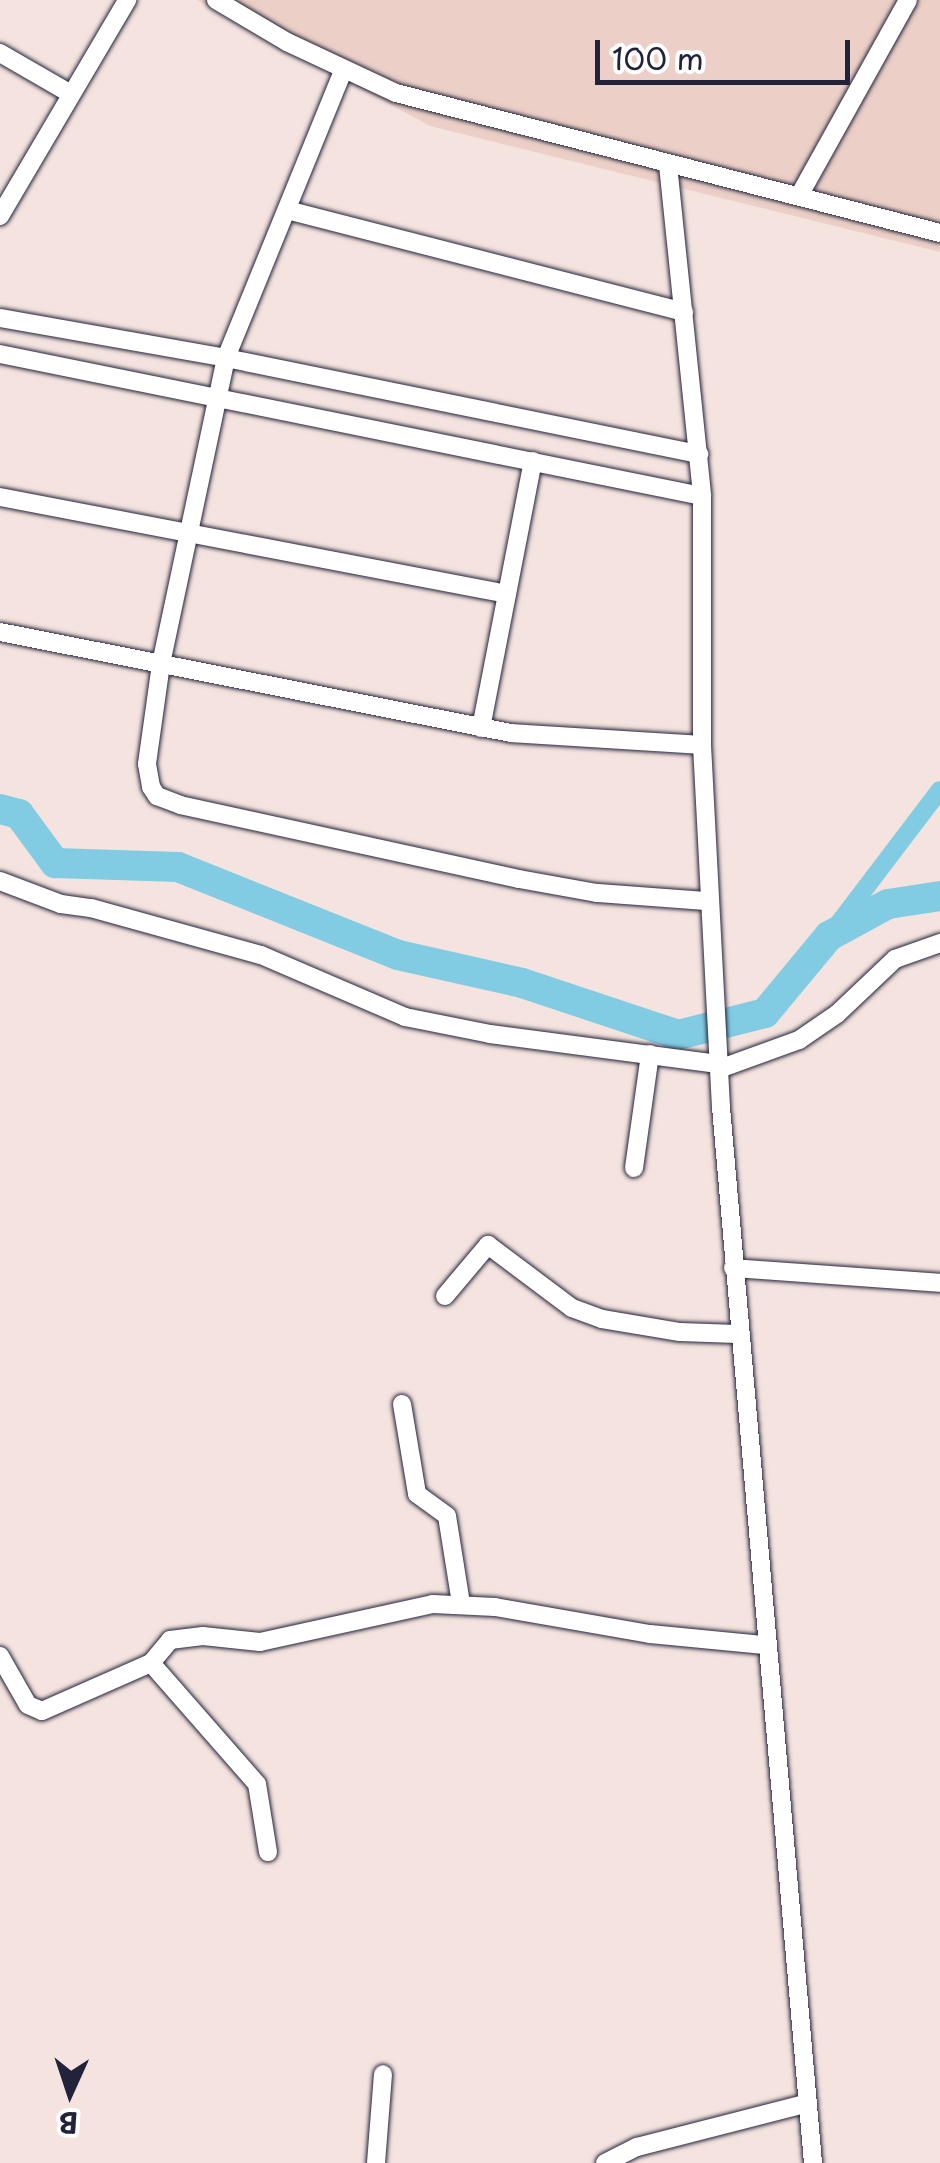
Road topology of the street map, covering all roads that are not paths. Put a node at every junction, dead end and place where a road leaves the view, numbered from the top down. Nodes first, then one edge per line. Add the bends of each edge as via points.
1 (127, 0) edge
2 (216, 0) edge
3 (908, 0) edge
4 (0, 53) edge
5 (343, 71) junction
6 (71, 94) junction
7 (668, 165) junction
8 (799, 196) junction
9 (2, 208) edge
10 (287, 210) junction
11 (940, 233) edge
12 (684, 312) junction
13 (0, 318) edge
14 (0, 354) edge
15 (226, 358) junction
16 (218, 399) junction
17 (699, 454) junction
18 (533, 461) junction
19 (0, 496) edge
20 (702, 496) junction
21 (191, 532) junction
22 (506, 594) junction
23 (0, 632) edge
24 (160, 664) junction
25 (480, 728) junction
26 (702, 745) junction
27 (0, 881) edge
28 (708, 901) junction
29 (940, 943) edge
30 (650, 1054) junction
31 (718, 1063) junction
32 (634, 1168) dead end
33 (733, 1268) junction
34 (940, 1284) edge
35 (446, 1296) dead end
36 (738, 1334) junction
37 (402, 1404) dead end
38 (461, 1603) junction
39 (766, 1645) junction
40 (0, 1656) edge
41 (151, 1663) junction
42 (268, 1852) dead end
43 (383, 2074) dead end
44 (805, 2104) junction
45 (376, 2163) edge
46 (605, 2163) edge
47 (813, 2163) edge

1 - 6 street
2 - 5 street
3 - 8 street
4 - 6 street
5 - 7 street via 444,108
5 - 10 street
6 - 9 street
7 - 8 street
7 - 12 street
8 - 11 street
10 - 12 street
10 - 15 street
12 - 17 street
13 - 15 street
14 - 16 street
15 - 16 street
15 - 17 street
16 - 18 street
16 - 21 street
17 - 20 street
18 - 20 street
18 - 22 street
19 - 21 street
20 - 26 street
21 - 22 street
21 - 24 street
22 - 25 street
23 - 24 street
24 - 25 street
24 - 28 street via 146,777 168,801 532,882
25 - 26 street
26 - 28 street
27 - 30 street via 61,904 261,955 404,1017
28 - 31 street
29 - 31 street via 894,959 800,1040
30 - 31 street
30 - 32 street
31 - 33 street
33 - 34 street
33 - 36 street
35 - 36 street via 488,1245 572,1308 602,1320
36 - 39 street
37 - 38 street via 417,1494 447,1516
38 - 39 street
38 - 41 street via 260,1642 178,1639 164,1643
39 - 44 street
40 - 41 street via 28,1705 42,1711
41 - 42 street via 257,1784
43 - 45 street
44 - 46 street via 637,2147
44 - 47 street

